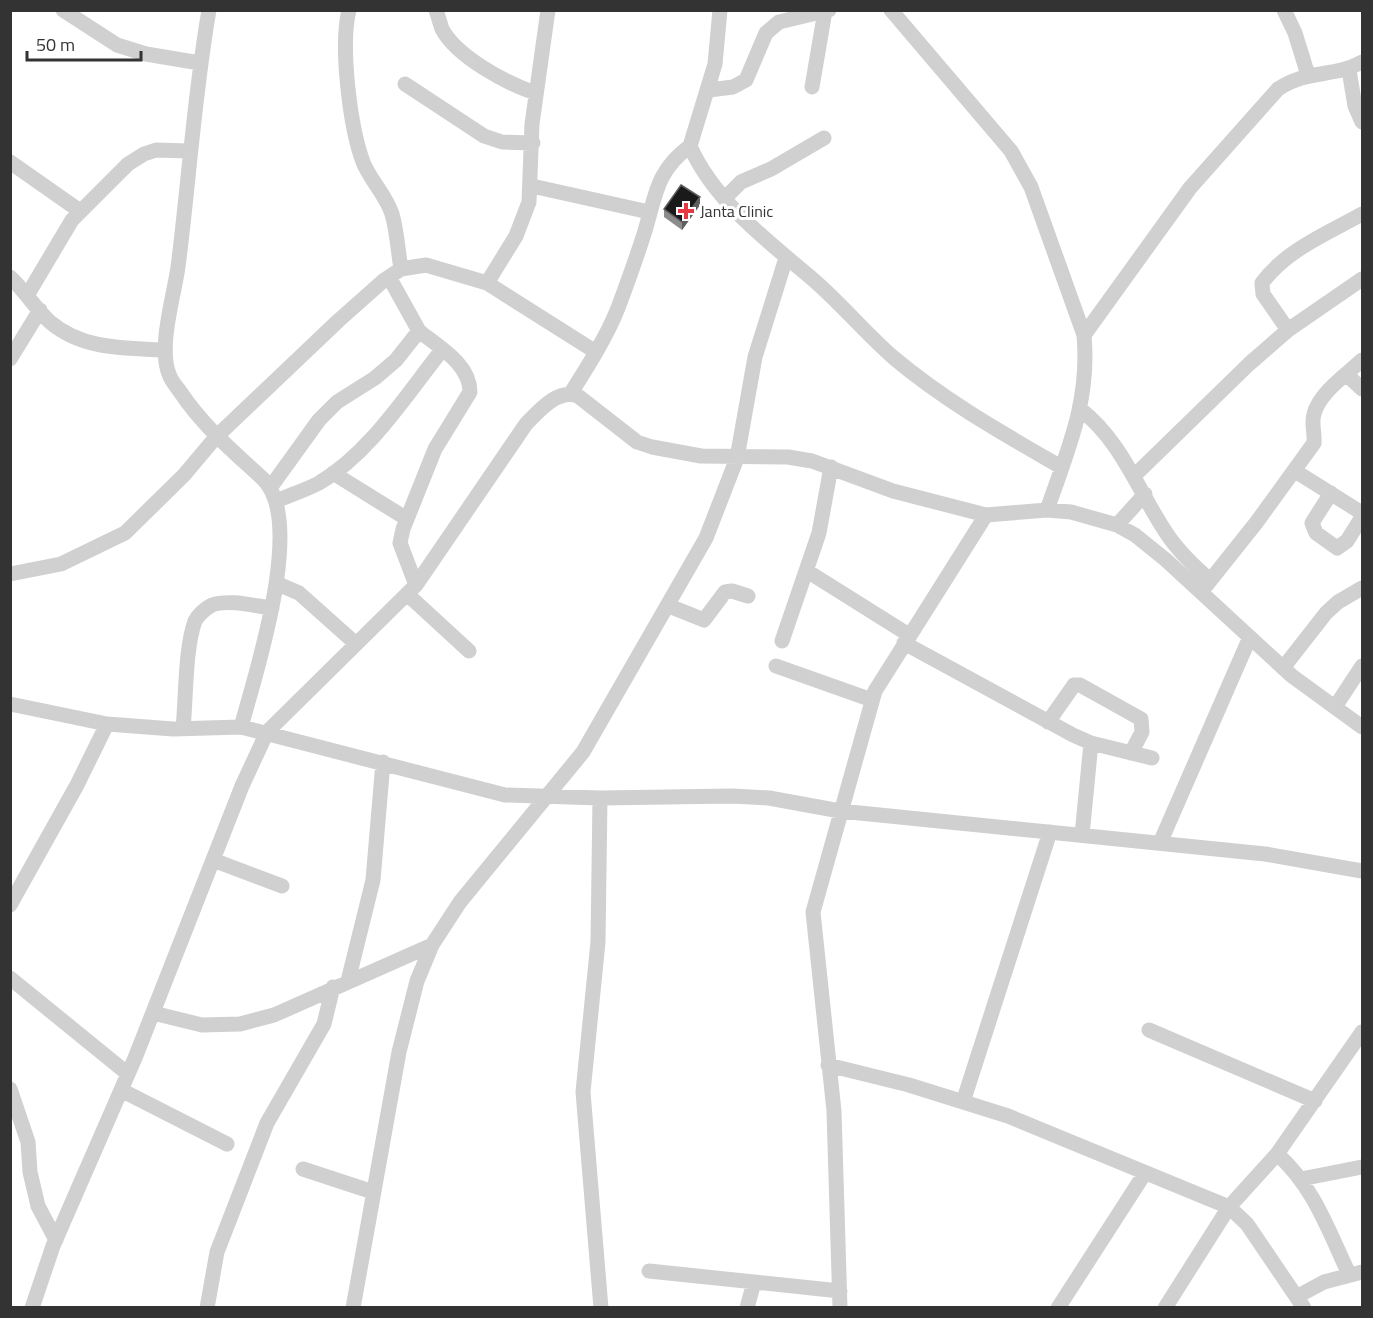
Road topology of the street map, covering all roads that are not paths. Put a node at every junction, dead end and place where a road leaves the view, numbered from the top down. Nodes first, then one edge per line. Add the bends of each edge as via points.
1 (63, 10) edge
2 (209, 10) edge
3 (349, 10) edge
4 (436, 10) edge
5 (548, 10) edge
6 (720, 10) edge
7 (1284, 10) edge
8 (827, 11) edge
9 (895, 12) edge
10 (200, 63) junction
11 (1356, 66) edge
12 (1308, 75) junction
13 (405, 84) dead end
14 (813, 87) dead end
15 (709, 90) junction
16 (535, 93) junction
17 (1362, 122) edge
18 (824, 138) dead end
19 (533, 143) junction
20 (690, 146) junction
21 (189, 151) junction
22 (10, 162) edge
23 (532, 186) junction
24 (725, 198) junction
25 (80, 211) junction
26 (649, 212) junction
27 (1362, 214) edge
28 (786, 258) junction
29 (395, 273) junction
30 (10, 277) edge
31 (1362, 279) edge
32 (487, 283) junction
33 (28, 294) junction
34 (40, 310) junction
35 (1288, 330) junction
36 (419, 332) junction
37 (1084, 336) junction
38 (165, 350) junction
39 (442, 350) junction
40 (596, 352) junction
41 (10, 359) edge
42 (1362, 360) edge
43 (1346, 374) junction
44 (1362, 389) edge
45 (571, 393) junction
46 (1080, 410) junction
47 (216, 437) junction
48 (737, 458) junction
49 (831, 467) junction
50 (1062, 467) junction
51 (1295, 471) junction
52 (333, 474) junction
53 (1134, 476) junction
54 (1331, 493) junction
55 (273, 494) junction
56 (1145, 494) junction
57 (1047, 510) junction
58 (986, 515) junction
59 (1362, 515) edge
60 (407, 519) junction
61 (1117, 525) junction
62 (807, 571) junction
63 (10, 574) edge
64 (278, 584) junction
65 (1206, 586) junction
66 (1362, 588) edge
67 (412, 589) junction
68 (748, 596) dead end
69 (669, 606) junction
70 (272, 608) junction
71 (1250, 637) junction
72 (906, 639) junction
73 (782, 641) dead end
74 (355, 643) junction
75 (469, 651) dead end
76 (776, 666) dead end
77 (1362, 666) edge
78 (1283, 668) junction
79 (872, 700) junction
80 (10, 704) edge
81 (1335, 708) junction
82 (1048, 722) junction
83 (107, 724) junction
84 (242, 727) junction
85 (1362, 727) edge
86 (183, 729) junction
87 (267, 732) junction
88 (1090, 743) junction
89 (1131, 753) junction
90 (1152, 758) dead end
91 (383, 762) junction
92 (543, 798) junction
93 (600, 798) junction
94 (840, 811) junction
95 (1050, 832) junction
96 (1082, 835) junction
97 (1160, 843) junction
98 (213, 860) junction
99 (1362, 871) edge
100 (282, 886) dead end
101 (10, 905) edge
102 (432, 945) junction
103 (10, 978) edge
104 (348, 981) junction
105 (333, 987) junction
106 (153, 1013) junction
107 (1149, 1030) dead end
108 (1362, 1032) edge
109 (828, 1065) junction
110 (128, 1074) junction
111 (10, 1089) edge
112 (121, 1090) junction
113 (1315, 1101) junction
114 (963, 1102) junction
115 (227, 1144) dead end
116 (1277, 1154) junction
117 (1362, 1167) edge
118 (303, 1169) dead end
119 (1145, 1173) junction
120 (1301, 1179) junction
121 (373, 1192) junction
122 (1229, 1207) junction
123 (56, 1240) junction
124 (649, 1270) dead end
125 (1356, 1273) edge
126 (754, 1282) junction
127 (840, 1291) junction
128 (1301, 1302) edge
129 (32, 1308) edge
130 (207, 1308) edge
131 (353, 1308) edge
132 (601, 1308) edge
133 (747, 1308) edge
134 (840, 1308) edge
135 (1058, 1308) edge
136 (1165, 1308) edge

1 - 10 street via 117,45
2 - 10 street
3 - 29 street via 346,57 356,139 363,163 392,213
4 - 16 street via 453,42 506,83
5 - 16 street
6 - 15 street
7 - 12 street
8 - 14 street
8 - 15 street via 779,22 766,33 746,80 733,87
9 - 37 street via 1011,151 1035,196
10 - 21 street
11 - 12 street
11 - 17 street via 1355,106
12 - 37 street via 1293,78 1278,89 1211,162
13 - 19 street via 484,136 502,142
15 - 20 street
16 - 19 street
18 - 24 street via 741,182
19 - 23 street
20 - 24 street
20 - 26 street via 666,171
21 - 25 street via 156,150 144,154 128,164
21 - 38 street
22 - 25 street
23 - 26 street
23 - 32 street via 523,220
24 - 28 street
25 - 33 street
26 - 40 street via 618,308
27 - 35 street via 1292,253 1262,283 1263,294
28 - 48 street via 755,357
28 - 50 street via 895,359 991,427
29 - 32 street via 426,265
29 - 36 street
29 - 47 street via 338,321
30 - 33 street
31 - 35 street
32 - 40 street
33 - 34 street
34 - 38 street via 65,332 103,348
34 - 41 street
35 - 53 street
36 - 39 street
36 - 55 street via 396,360 336,402 319,420
37 - 46 street via 1086,380
38 - 47 street via 169,374
39 - 52 street via 372,437
39 - 60 street via 464,370 470,392 435,449
40 - 45 street
42 - 43 street
43 - 44 street
43 - 51 street via 1314,411 1314,443
45 - 48 street via 637,442 686,454
45 - 67 street via 543,407 526,424
46 - 50 street
46 - 53 street via 1104,432
47 - 55 street via 265,480
47 - 63 street via 125,533 62,564
48 - 49 street via 788,457
48 - 69 street via 706,538
49 - 58 street via 893,491
49 - 62 street via 819,533
50 - 57 street
51 - 54 street
51 - 65 street
52 - 55 street via 317,484
52 - 60 street
53 - 56 street
54 - 59 street
54 - 59 street via 1312,523 1316,533 1337,548 1347,542
55 - 64 street via 279,520
56 - 61 street
56 - 65 street
57 - 58 street
57 - 61 street via 1071,512
58 - 72 street
60 - 67 street via 400,543
61 - 65 street
62 - 72 street
62 - 73 street
64 - 70 street
64 - 74 street via 299,593
65 - 71 street
66 - 78 street via 1326,613
67 - 74 street
67 - 75 street
68 - 69 street via 725,592 704,620
69 - 92 street via 583,752
70 - 84 street
70 - 86 street via 225,603 200,614 191,644
71 - 78 street
71 - 97 street
72 - 79 street
72 - 82 street
74 - 87 street
76 - 79 street
77 - 81 street
78 - 81 street
79 - 94 street
80 - 83 street
81 - 85 street
82 - 88 street
82 - 89 street via 1074,685 1080,685 1141,719 1142,732
83 - 86 street
83 - 101 street
84 - 86 street
84 - 87 street
87 - 91 street
87 - 98 street
88 - 89 street
88 - 96 street
89 - 90 street
91 - 92 street via 480,790
91 - 104 street via 373,880
92 - 93 street
92 - 102 street via 460,902
93 - 94 street via 769,798
93 - 132 street via 598,942 583,1092
94 - 95 street
94 - 109 street via 813,912
95 - 96 street
95 - 114 street
96 - 97 street
97 - 99 street via 1265,854
98 - 100 street
98 - 106 street
102 - 104 street
102 - 121 street via 417,981 399,1052
103 - 110 street
104 - 105 street
105 - 106 street via 273,1015 240,1024 201,1025
105 - 130 street via 324,1024 267,1123 216,1252
106 - 110 street
107 - 113 street
108 - 113 street
109 - 114 street
109 - 127 street via 834,1111
110 - 112 street
111 - 123 street via 28,1142 38,1206
112 - 115 street
112 - 123 street
113 - 116 street
114 - 119 street via 1008,1116
116 - 120 street
116 - 122 street
117 - 120 street
118 - 121 street
119 - 122 street
119 - 135 street
120 - 125 street
121 - 131 street
122 - 128 street via 1247,1224
122 - 136 street
123 - 129 street
124 - 126 street
125 - 128 street
126 - 127 street
126 - 133 street
127 - 134 street

